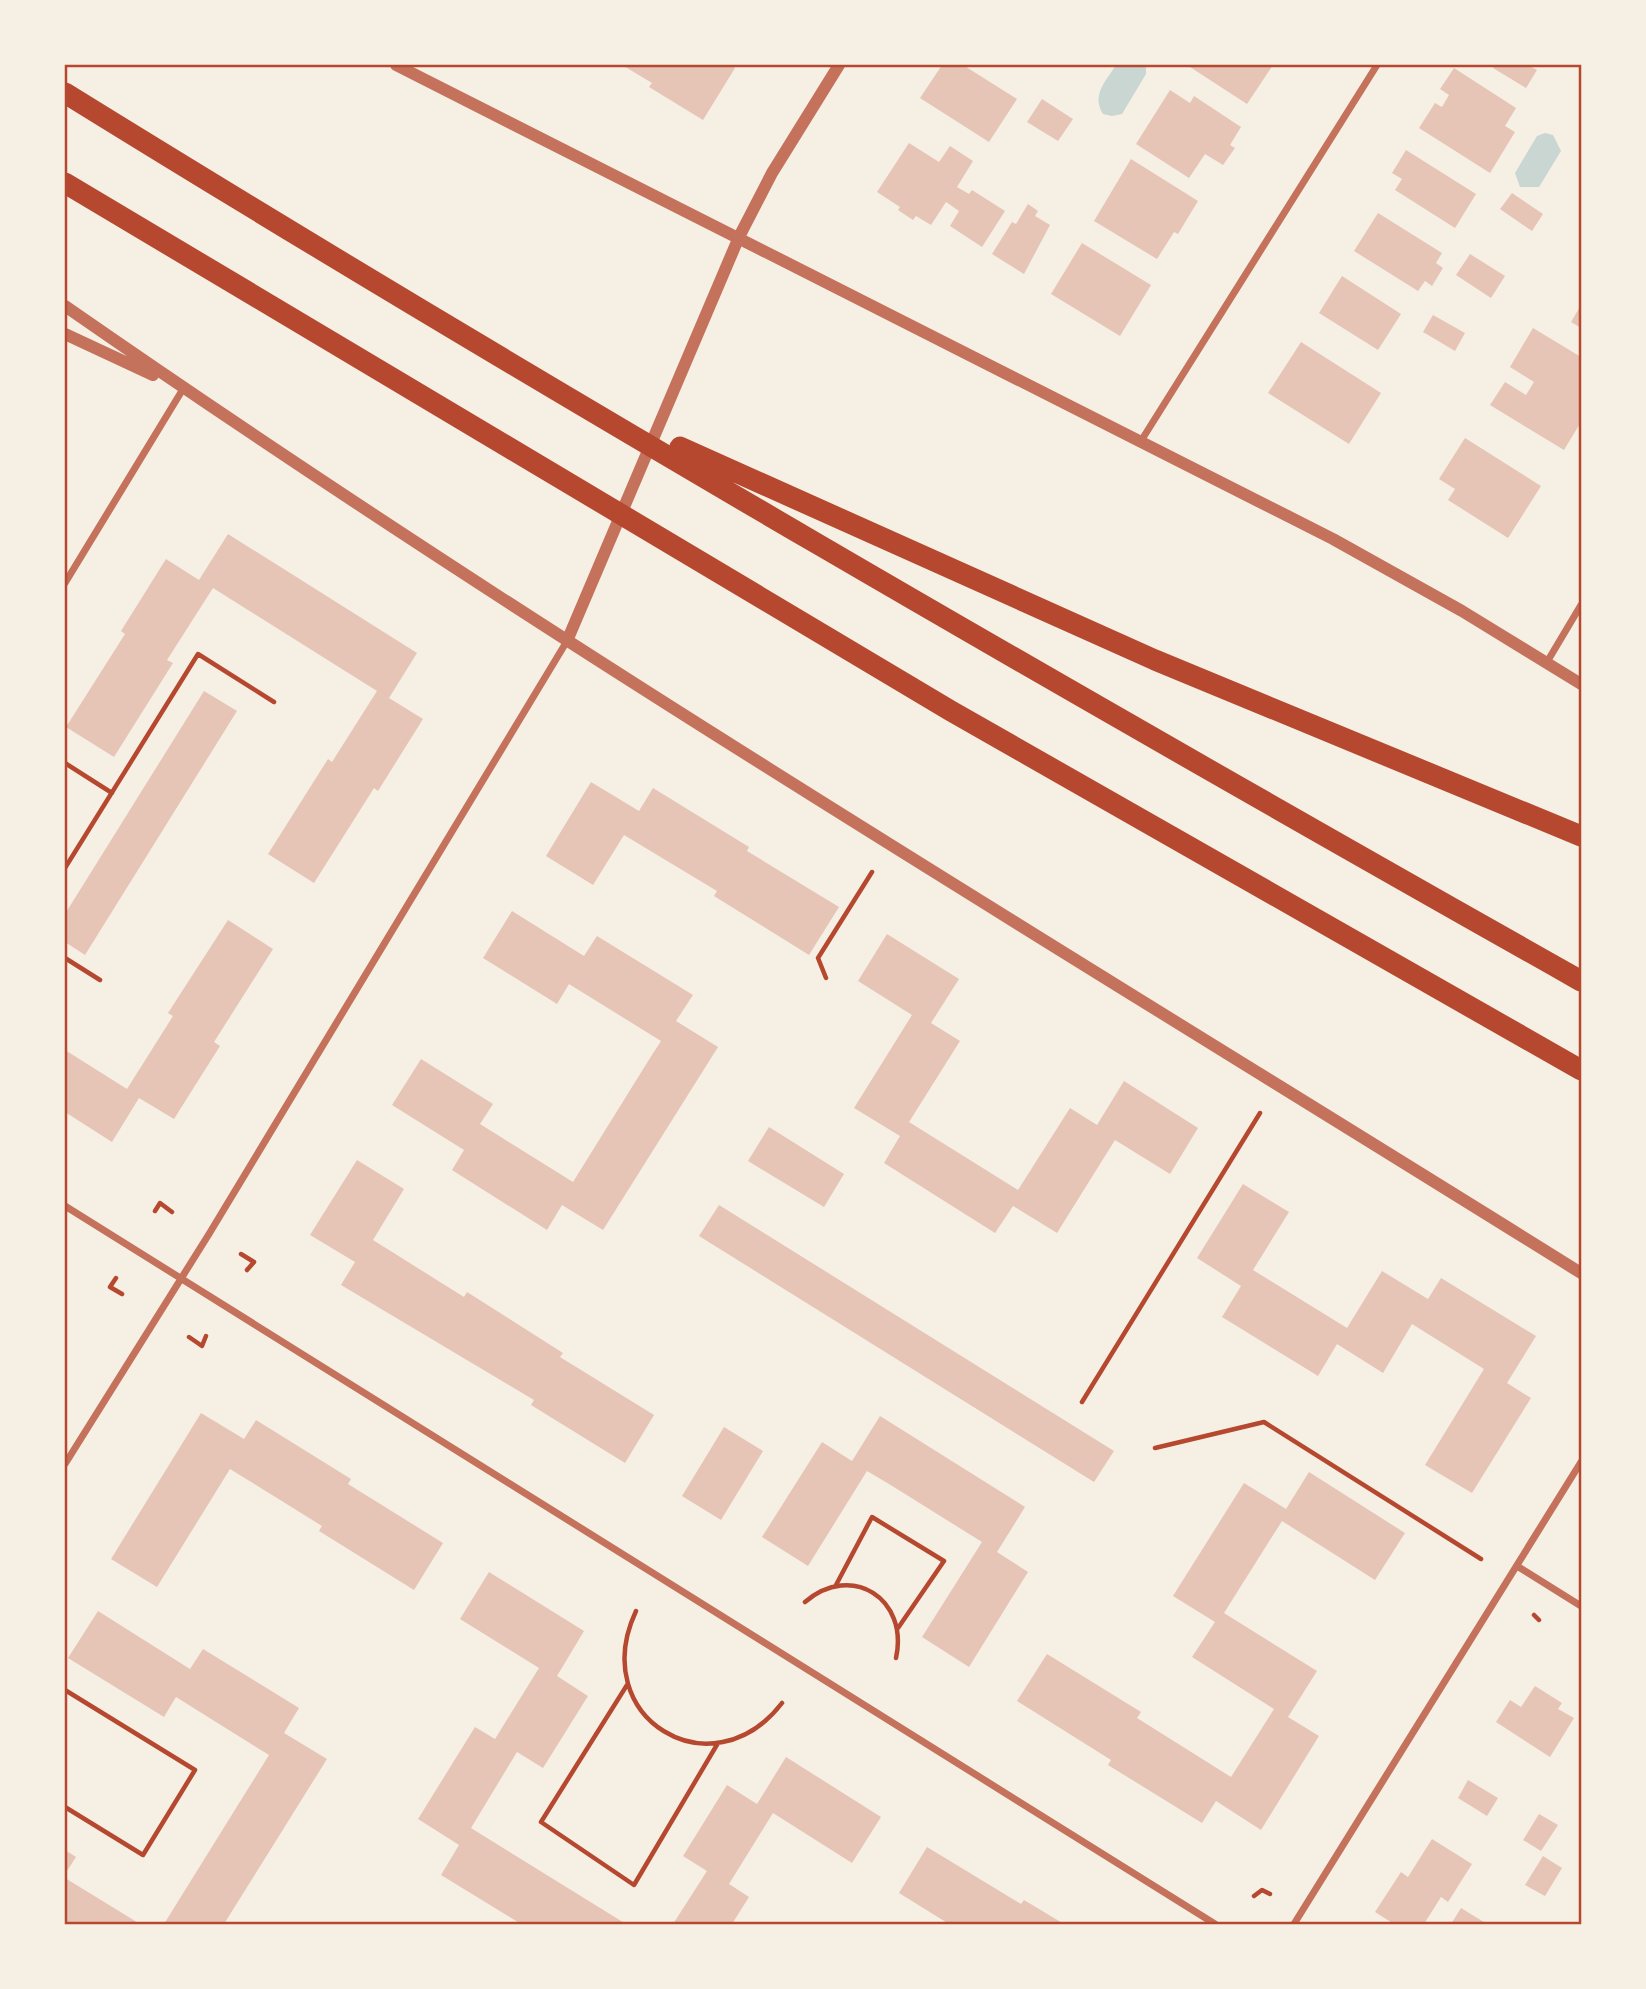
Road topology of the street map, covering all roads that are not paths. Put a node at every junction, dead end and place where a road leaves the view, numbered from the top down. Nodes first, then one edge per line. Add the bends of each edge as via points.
1 (396, 65) edge
2 (839, 65) edge
3 (1377, 65) edge
4 (65, 93) edge
5 (65, 183) edge
6 (739, 237) junction
7 (65, 306) edge
8 (65, 334) edge
9 (183, 389) junction
10 (578, 401) junction
11 (1141, 442) junction
12 (65, 583) edge
13 (1581, 605) edge
14 (567, 641) junction
15 (1547, 662) junction
16 (1581, 684) edge
17 (1581, 836) edge
18 (1581, 981) edge
19 (1581, 1070) edge
20 (65, 1206) edge
21 (1581, 1273) edge
22 (181, 1279) junction
23 (1581, 1462) edge
24 (65, 1464) edge
25 (1517, 1566) junction
26 (1581, 1606) edge
27 (1215, 1924) edge
28 (1294, 1924) edge

1 - 6 street
2 - 6 street via 772,173
3 - 11 street
4 - 10 highway
5 - 19 highway via 940,705
6 - 11 street
6 - 14 street
7 - 9 street
8 - 9 street
9 - 12 street
9 - 14 street
10 - 17 highway via 1155,660
10 - 18 highway via 1285,815
11 - 15 street via 1401,576
13 - 15 street
14 - 21 street
14 - 22 street
15 - 16 street
20 - 22 street
22 - 24 street
22 - 27 street
23 - 25 street
25 - 26 street
25 - 28 street

